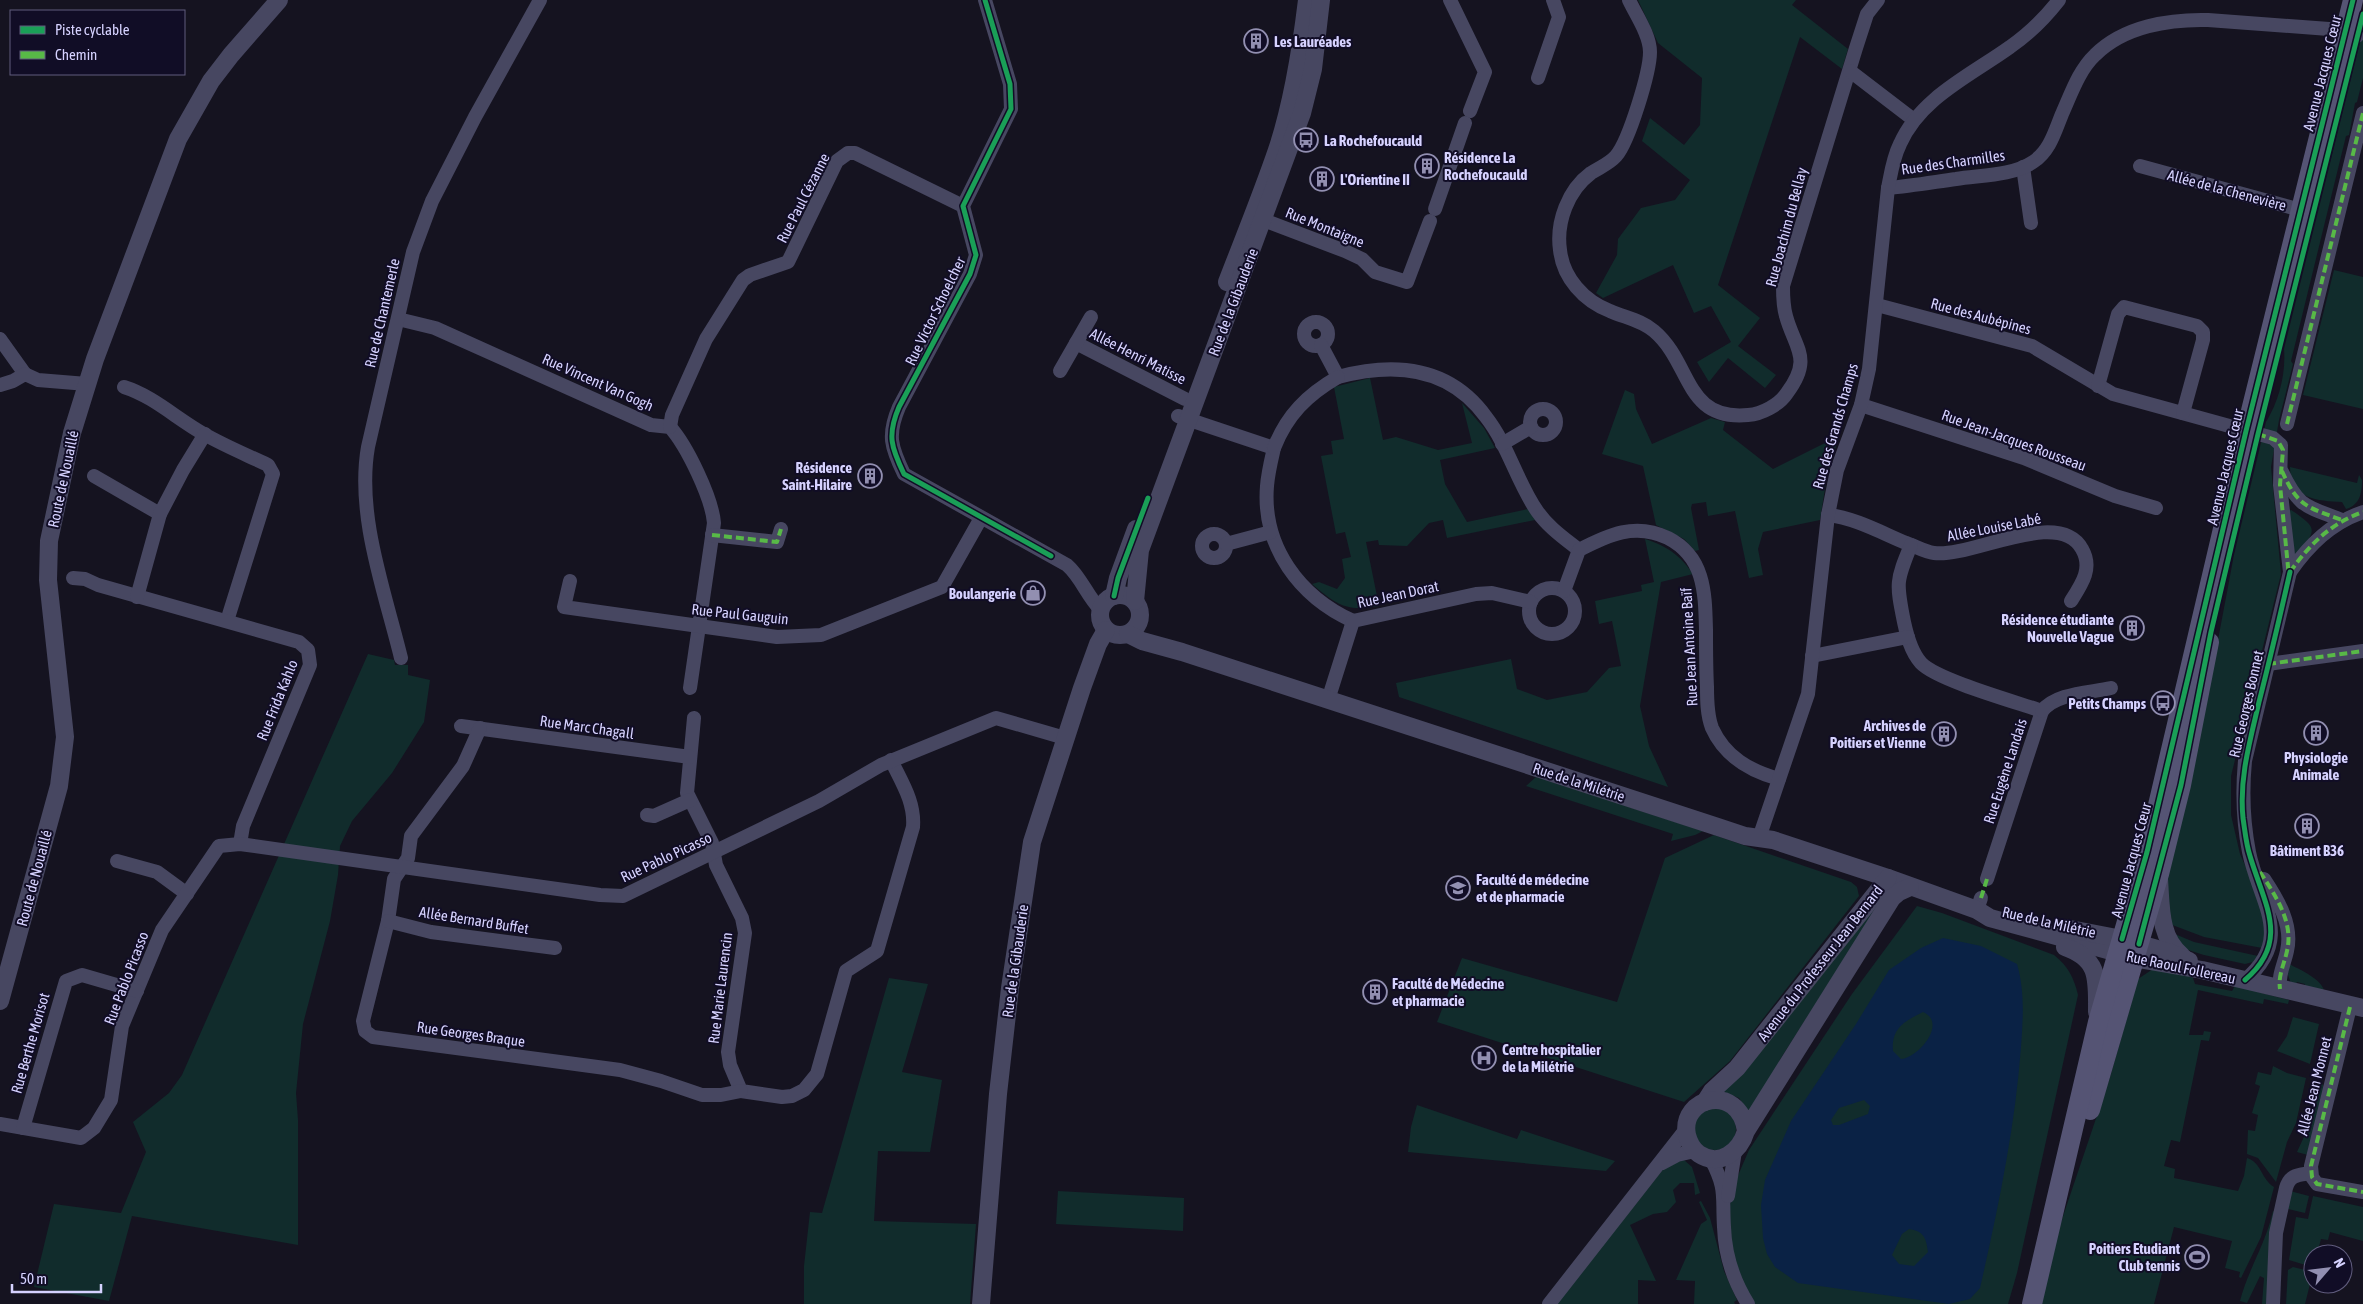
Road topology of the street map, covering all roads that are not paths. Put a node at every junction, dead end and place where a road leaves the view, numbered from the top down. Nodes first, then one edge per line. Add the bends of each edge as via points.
1 (279, 0) edge
2 (540, 0) edge
3 (985, 0) edge
4 (1307, 0) edge
5 (1321, 0) edge
6 (1450, 0) edge
7 (1553, 0) edge
8 (1629, 0) edge
9 (1878, 0) edge
10 (2059, 0) edge
11 (2353, 0) edge
12 (2363, 14) edge
13 (2351, 35) junction
14 (1850, 71) junction
15 (1538, 78) dead end
16 (2363, 113) edge
17 (1914, 120) junction
18 (2140, 166) dead end
19 (2023, 168) junction
20 (1888, 188) junction
21 (963, 206) junction
22 (2307, 212) junction
23 (1258, 218) junction
24 (2031, 223) dead end
25 (1876, 305) junction
26 (1091, 317) dead end
27 (398, 319) junction
28 (0, 339) edge
29 (1076, 343) junction
30 (1321, 345) dead end
31 (1060, 371) dead end
32 (25, 374) junction
33 (1338, 377) junction
34 (87, 384) junction
35 (0, 385) edge
36 (2098, 386) junction
37 (124, 387) dead end
38 (1185, 399) junction
39 (1861, 405) junction
40 (2183, 413) junction
41 (1183, 418) junction
42 (2287, 424) dead end
43 (670, 427) junction
44 (1531, 428) dead end
45 (2252, 433) junction
46 (204, 434) junction
47 (1502, 444) junction
48 (1274, 448) junction
49 (2280, 468) junction
50 (94, 476) dead end
51 (2156, 508) dead end
52 (2363, 512) edge
53 (160, 514) junction
54 (1828, 515) junction
55 (981, 518) junction
56 (2342, 520) junction
57 (781, 529) dead end
58 (1271, 532) junction
59 (712, 534) junction
60 (1226, 544) dead end
61 (1911, 545) junction
62 (1579, 550) junction
63 (2290, 572) junction
64 (73, 578) dead end
65 (570, 581) dead end
66 (1564, 591) junction
67 (1114, 596) junction
68 (137, 597) junction
69 (1135, 601) junction
70 (2071, 601) dead end
71 (1531, 602) junction
72 (1100, 609) junction
73 (226, 621) junction
74 (1353, 621) junction
75 (699, 627) junction
76 (1134, 628) junction
77 (1106, 630) junction
78 (1908, 638) junction
79 (2363, 651) edge
80 (1812, 656) junction
81 (401, 658) dead end
82 (2268, 664) junction
83 (690, 688) dead end
84 (2111, 688) dead end
85 (1328, 700) junction
86 (2042, 711) junction
87 (694, 718) dead end
88 (461, 726) dead end
89 (480, 728) junction
90 (1065, 738) junction
91 (690, 758) junction
92 (891, 760) junction
93 (1779, 779) junction
94 (690, 800) junction
95 (648, 815) dead end
96 (1759, 838) junction
97 (240, 844) junction
98 (714, 853) junction
99 (2249, 855) junction
100 (117, 861) dead end
101 (402, 867) junction
102 (2159, 874) junction
103 (1888, 878) junction
104 (1987, 879) dead end
105 (1910, 887) junction
106 (187, 894) junction
107 (1979, 904) junction
108 (388, 921) junction
109 (2024, 928) junction
110 (555, 948) dead end
111 (2128, 948) junction
112 (2184, 958) junction
113 (1848, 968) junction
114 (2202, 970) junction
115 (2245, 980) junction
116 (2280, 989) junction
117 (137, 991) junction
118 (0, 1001) edge
119 (2356, 1007) edge
120 (2098, 1022) junction
121 (741, 1090) junction
122 (1705, 1102) junction
123 (0, 1124) edge
124 (23, 1128) junction
125 (1686, 1129) junction
126 (1746, 1131) junction
127 (1695, 1151) junction
128 (1735, 1151) junction
129 (1711, 1159) junction
130 (1659, 1164) junction
131 (2311, 1173) junction
132 (2363, 1192) edge
133 (1724, 1214) junction
134 (981, 1304) edge
135 (1548, 1304) edge
136 (1748, 1304) edge
137 (2032, 1304) edge
138 (2273, 1304) edge

1 - 34 street, Route de Nouaillé via 211,81 178,138
2 - 27 street, Rue de Chantemerle via 432,201 413,252
3 - 21 street via 1010,84 1011,109
4 - 23 street, Rue de la Gibauderie via 1286,120
5 - 23 street, Rue de la Gibauderie via 1312,69 1302,113
6 - 23 street, Rue Montaigne via 1485,72 1407,282 1375,272 1362,259 1346,251
7 - 15 street via 1559,17
8 - 14 street, Rue Joachim du Bellay via 1647,40 1650,51 1648,67 1622,148 1607,164 1583,180 1569,201 1559,231 1560,251 1564,268 1582,294 1609,311 1643,323 1655,332 1674,356 1695,395 1705,406 1717,412 1738,416 1766,410 1786,394 1798,371 1800,348 1786,317 1783,286
9 - 14 street, Rue Joachim du Bellay via 1868,14
10 - 17 street, Rue des Grands Champs via 2033,29 1946,91
11 - 13 main road, Avenue Jacques Cœur
12 - 13 main road, Avenue Jacques Cœur
13 - 19 street, Rue des Charmilles via 2329,29 2190,20 2150,26 2130,34 2094,55 2082,71 2045,151
13 - 22 main road, Avenue Jacques Cœur
14 - 17 street
16 - 42 street
17 - 20 street, Rue des Grands Champs via 1900,143
18 - 22 street, Allée de la Chenevière
19 - 20 street, Rue des Charmilles
19 - 24 street, Rue des Charmilles
20 - 25 street, Rue des Grands Champs
21 - 43 street, Rue Paul Cézanne via 855,153 842,156 788,262 744,280 715,323 672,415
21 - 55 street, Rue Victor Schoelcher via 976,254 970,274 899,407 891,438 904,474
22 - 45 main road, Avenue Jacques Cœur
23 - 38 street, Rue de la Gibauderie
23 - 41 street, Rue de la Gibauderie
25 - 36 street, Rue des Aubépines via 2032,346
25 - 39 street, Rue des Grands Champs via 1869,369
26 - 29 street, Allée Henri Matisse
27 - 43 street, Rue Vincent Van Gogh via 434,328 651,425
27 - 81 street, Rue de Chantemerle via 368,447 364,486 365,509
28 - 32 street
29 - 31 street, Allée Henri Matisse
29 - 38 street, Allée Henri Matisse
30 - 33 street
32 - 34 street via 38,380
32 - 35 street
33 - 47 street via 1397,368 1436,377 1473,402
33 - 48 street via 1304,400 1292,414
34 - 118 street, Route de Nouaillé via 72,433 49,541 48,580 65,737 59,786
36 - 40 street, Rue des Aubépines via 2113,394
36 - 40 street via 2118,314 2124,307 2197,326 2203,332 2203,340
37 - 46 street via 141,392
38 - 41 street, Rue de la Gibauderie
39 - 51 street, Rue Jean-Jacques Rousseau via 2024,458 2115,496
39 - 54 street, Rue des Grands Champs via 1837,470
40 - 45 street, Rue des Aubépines
41 - 48 street
41 - 67 street, Rue de la Gibauderie via 1118,578
41 - 69 street, Rue de la Gibauderie via 1140,550
43 - 59 street via 680,438 710,503
44 - 47 street
45 - 49 street, Rue Georges Bonnet via 2278,440 2281,444
45 - 102 main road, Avenue Jacques Cœur via 2181,785
45 - 111 main road, Avenue Jacques Cœur via 2187,676
46 - 53 street
46 - 73 street via 268,465 274,474
47 - 62 street via 1537,510 1551,528
48 - 58 street via 1266,486
49 - 56 street via 2298,501
49 - 63 street, Rue Georges Bonnet
50 - 53 street
52 - 56 street
53 - 68 street
54 - 61 street, Allée Louise Labé via 1846,517
54 - 80 street, Rue des Grands Champs
55 - 72 street, Rue Victor Schoelcher via 1067,565
55 - 75 street, Rue Paul Gauguin via 942,587 832,631 777,637
56 - 63 street via 2302,554
57 - 59 street via 777,542
58 - 60 street
58 - 74 street via 1283,560 1298,582 1320,603
59 - 75 street
61 - 70 street, Allée Louise Labé via 1930,553 1944,554 2030,534 2051,532 2067,535 2078,543 2087,564 2083,584
61 - 78 street, Rue Eugène Landais via 1897,589
62 - 66 street
62 - 93 street, Rue Jean Antoine Baïf via 1618,532 1640,530 1675,542 1691,556 1705,591 1707,701 1711,726 1726,750 1737,760 1761,774
63 - 82 street, Rue Georges Bonnet
64 - 68 street, Rue Frida Kahlo
65 - 75 street, Rue Paul Gauguin via 564,607
66 - 71 street via 1544,589
66 - 71 street via 1573,601 1575,616 1560,633 1538,630 1530,617
67 - 69 street via 1129,597
67 - 72 street via 1108,598
68 - 73 street, Rue Frida Kahlo
69 - 76 street via 1140,610
71 - 74 street, Rue Jean Dorat via 1492,593 1476,594
72 - 77 street via 1100,620
73 - 97 street, Rue Frida Kahlo via 299,642 311,658 243,826
74 - 85 street, Rue Jean Dorat
75 - 83 street
76 - 77 street via 1113,635
76 - 85 street, Rue de la Milétrie via 1142,641
77 - 90 street, Rue de la Gibauderie via 1098,644
78 - 80 street
78 - 86 street, Rue Eugène Landais via 1914,653 1930,670
79 - 82 street
80 - 93 street, Rue des Grands Champs via 1808,694
82 - 99 street, Rue Georges Bonnet via 2245,761 2243,818
84 - 86 street via 2058,699 2047,704
85 - 96 street, Rue de la Milétrie
86 - 104 street, Rue Eugène Landais
87 - 91 street
88 - 89 street, Rue Marc Chagall
89 - 91 street, Rue Marc Chagall
89 - 101 street via 463,766 411,836 408,858
90 - 92 street, Rue Pablo Picasso via 996,718
90 - 134 street, Rue de la Gibauderie via 1034,833 1010,988
91 - 94 street via 687,794
92 - 98 street, Rue Pablo Picasso via 819,801
92 - 121 street via 911,800 913,827 877,951 846,971 817,1074 804,1090 782,1097
93 - 96 street, Rue des Grands Champs
94 - 95 street via 654,816
94 - 98 street
96 - 103 street, Rue de la Milétrie
97 - 101 street, Rue Pablo Picasso
97 - 106 street, Rue Pablo Picasso via 219,846
98 - 101 street, Rue Pablo Picasso via 636,892 610,897
98 - 121 street, Rue Marie Laurencin via 716,865 742,918 745,934 728,1052
99 - 115 street, Rue Georges Bonnet via 2268,911 2271,939 2262,964
99 - 116 street, Rue Georges Bonnet via 2286,921 2288,942 2279,973
100 - 106 street via 157,872
101 - 108 street, Rue Georges Braque via 394,879
102 - 111 main road, Avenue Jacques Cœur
102 - 112 street via 2166,937
103 - 105 street, Rue de la Milétrie
103 - 113 street, Avenue du Professeur Jean Bernard via 1888,896 1851,954
103 - 122 street, Avenue du Professeur Jean Bernard via 1737,1068
105 - 107 street, Rue de la Milétrie
105 - 113 street, Avenue du Professeur Jean Bernard via 1892,898
106 - 117 street, Rue Pablo Picasso via 162,930
107 - 109 street, Rue de la Milétrie via 1990,918
107 - 111 street, Rue de la Milétrie
108 - 110 street, Allée Bernard Buffet via 431,932
108 - 121 street, Rue Georges Braque via 363,1021 365,1031 373,1038 620,1070 702,1095
109 - 111 street, Rue de la Milétrie
109 - 120 street via 2089,959 2096,981
111 - 112 street
111 - 114 street, Rue Raoul Follereau
111 - 120 main road, Avenue Jacques Cœur
111 - 137 main road, Avenue Jacques Cœur
112 - 114 street
113 - 126 street, Avenue du Professeur Jean Bernard
114 - 115 street, Rue Raoul Follereau
115 - 116 street, Rue Raoul Follereau
116 - 119 street, Rue Raoul Follereau
117 - 124 street, Rue Pablo Picasso via 122,1026 110,1100 94,1128 81,1138
117 - 124 street, Rue Berthe Morisot via 82,975 66,981
119 - 131 street, Allée Jean Monnet via 2316,1143
120 - 137 main road, Avenue Jacques Cœur
122 - 125 street, Avenue du Professeur Jean Bernard via 1690,1114
122 - 126 street via 1715,1100 1734,1105 1741,1113
123 - 124 street, Rue Pablo Picasso
125 - 127 street
125 - 130 street, Avenue du Professeur Jean Bernard
126 - 128 street, Avenue du Professeur Jean Bernard via 1743,1142
127 - 129 street
127 - 130 street, Avenue du Professeur Jean Bernard
128 - 129 street via 1728,1156
128 - 133 street, Avenue du Professeur Jean Bernard
129 - 133 street, Avenue du Professeur Jean Bernard via 1722,1182
130 - 135 street, Avenue du Professeur Jean Bernard
131 - 132 street via 2317,1184
131 - 138 street via 2293,1176 2286,1188 2276,1233
133 - 136 street, Avenue du Professeur Jean Bernard via 1728,1258

